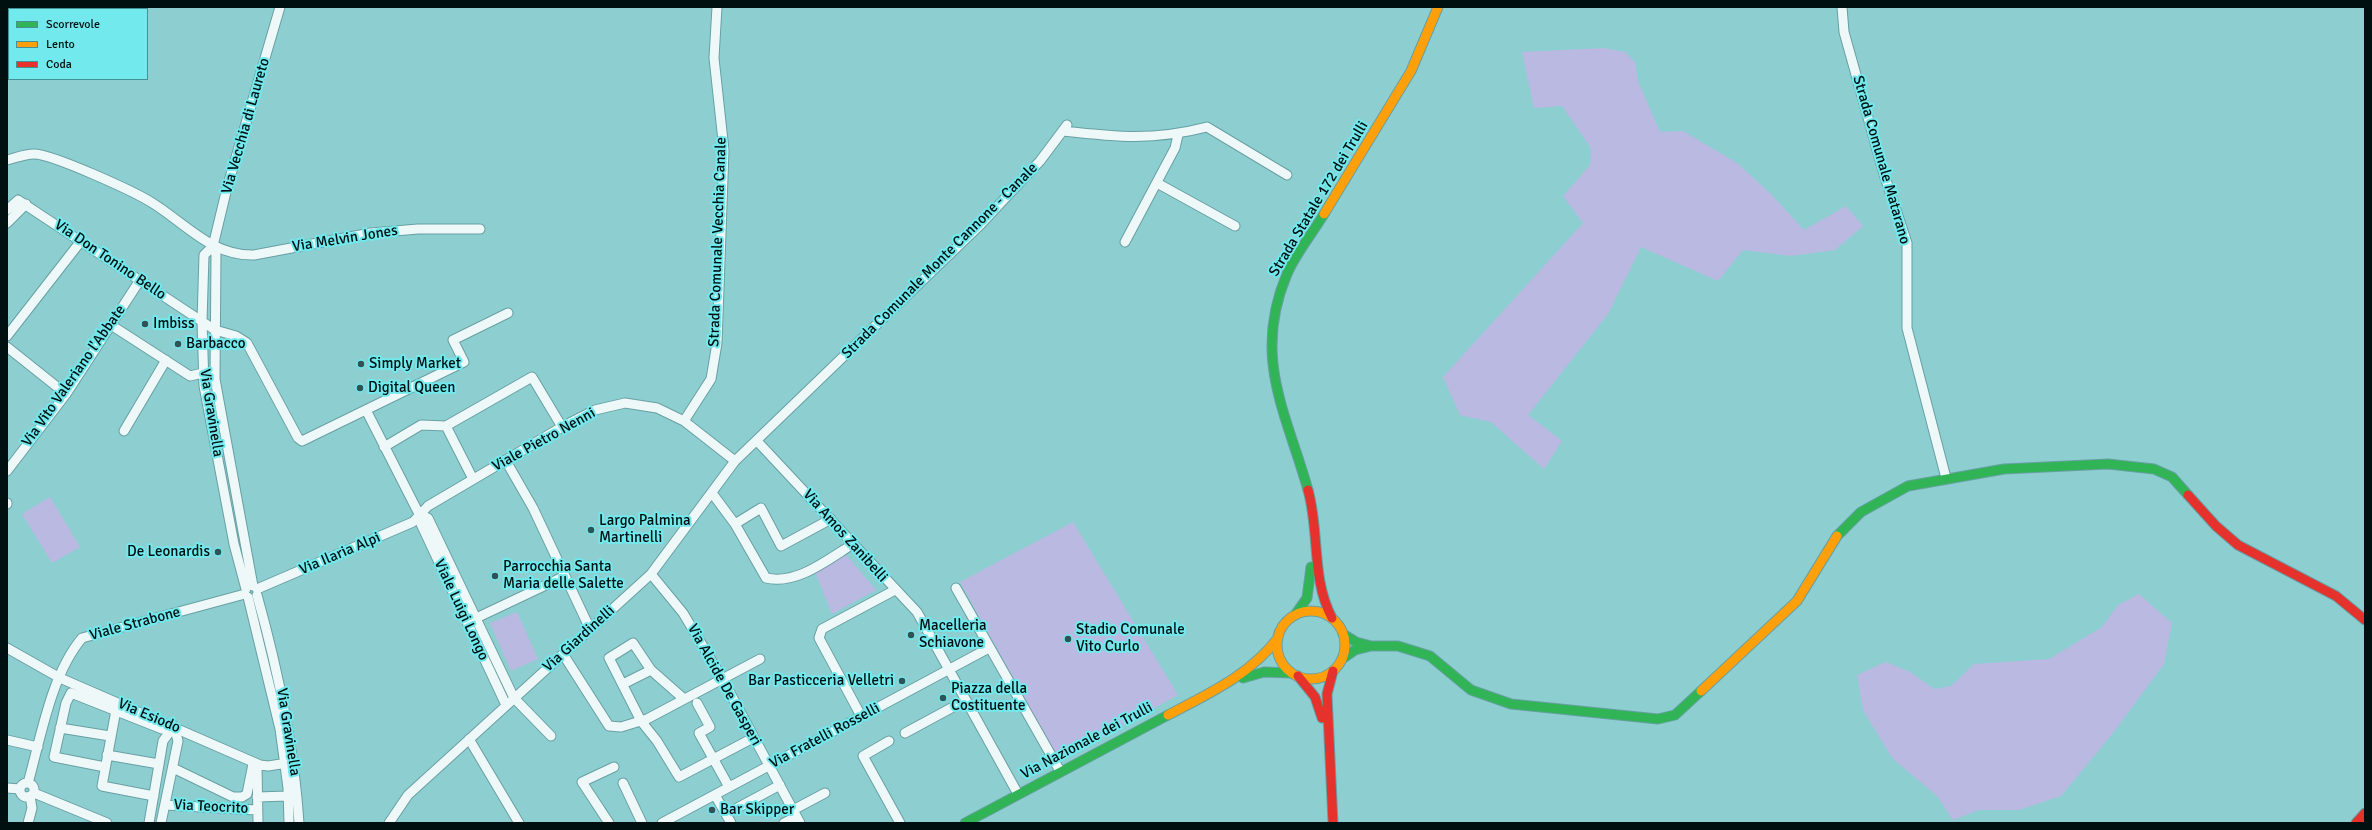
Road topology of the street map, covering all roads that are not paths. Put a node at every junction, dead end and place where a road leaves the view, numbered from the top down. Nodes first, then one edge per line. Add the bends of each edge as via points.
1 (280, 7) edge
2 (717, 7) edge
3 (1438, 7) edge
4 (1842, 7) edge
5 (1178, 135) junction
6 (7, 160) edge
7 (1287, 175) dead end
8 (1157, 183) junction
9 (26, 204) junction
10 (7, 210) edge
11 (7, 223) edge
12 (1236, 226) dead end
13 (480, 229) dead end
14 (81, 241) junction
15 (1125, 242) dead end
16 (213, 246) junction
17 (140, 280) junction
18 (508, 313) dead end
19 (202, 321) junction
20 (111, 326) junction
21 (215, 330) junction
22 (7, 336) edge
23 (7, 347) edge
24 (166, 360) junction
25 (203, 373) junction
26 (807, 392) joint
27 (66, 394) junction
28 (366, 410) junction
29 (684, 421) junction
30 (446, 426) junction
31 (562, 427) junction
32 (124, 431) dead end
33 (757, 441) junction
34 (384, 447) junction
35 (506, 461) junction
36 (735, 461) junction
37 (7, 471) edge
38 (1946, 478) junction
39 (474, 479) junction
40 (712, 493) junction
41 (419, 514) junction
42 (831, 519) junction
43 (735, 524) junction
44 (1314, 532) junction
45 (853, 544) junction
46 (651, 574) junction
47 (565, 576) junction
48 (956, 588) dead end
49 (895, 590) junction
50 (251, 592) junction
51 (1296, 615) junction
52 (477, 618) junction
53 (1332, 618) junction
54 (2365, 620) edge
55 (467, 623) junction
56 (590, 629) junction
57 (1343, 634) junction
58 (1278, 638) junction
59 (1371, 646) junction
60 (989, 648) junction
61 (8, 650) edge
62 (562, 654) junction
63 (760, 659) dead end
64 (1342, 659) junction
65 (950, 669) junction
66 (651, 670) junction
67 (1334, 671) junction
68 (1294, 675) junction
69 (60, 678) junction
70 (722, 678) junction
71 (624, 684) junction
72 (1223, 686) junction
73 (514, 698) junction
74 (684, 699) junction
75 (966, 700) junction
76 (697, 703) dead end
77 (506, 705) junction
78 (116, 710) junction
79 (861, 716) junction
80 (641, 721) junction
81 (174, 726) junction
82 (60, 728) junction
83 (162, 729) dead end
84 (905, 733) dead end
85 (110, 736) junction
86 (551, 736) dead end
87 (753, 738) junction
88 (469, 739) junction
89 (7, 740) edge
90 (889, 741) dead end
91 (1327, 741) junction
92 (38, 747) junction
93 (107, 754) junction
94 (713, 759) junction
95 (255, 763) junction
96 (289, 763) junction
97 (159, 764) junction
98 (769, 766) junction
99 (105, 767) junction
100 (614, 767) dead end
101 (173, 768) junction
102 (1060, 771) junction
103 (28, 782) junction
104 (623, 783) dead end
105 (780, 784) junction
106 (729, 787) junction
107 (7, 788) edge
108 (20, 789) junction
109 (825, 793) dead end
110 (1018, 794) junction
111 (32, 795) junction
112 (715, 795) junction
113 (154, 796) junction
114 (288, 796) junction
115 (242, 797) junction
116 (257, 797) junction
117 (165, 805) junction
118 (241, 809) junction
119 (257, 810) junction
120 (2365, 813) edge
121 (726, 814) junction
122 (796, 817) edge
123 (394, 821) edge
124 (28, 823) edge
125 (107, 823) edge
126 (149, 823) edge
127 (161, 823) edge
128 (258, 823) edge
129 (289, 823) edge
130 (299, 823) edge
131 (519, 823) edge
132 (609, 823) edge
133 (642, 823) edge
134 (662, 823) edge
135 (731, 823) edge
136 (784, 823) edge
137 (900, 823) edge
138 (966, 823) edge
139 (1333, 823) edge
140 (2356, 823) edge

1 - 16 street, Via Vecchia di Laureto via 227,188
2 - 29 street, Strada Comunale Vecchia Canale via 714,58 724,150 717,343 711,378
3 - 44 street, Strada Statale 172 dei Trulli via 1411,71 1288,273 1278,297 1272,326 1271,354 1277,388 1310,498
4 - 38 street, Strada Comunale Matarano via 1844,32 1883,171 1907,243 1907,328
5 - 7 street via 1207,127
5 - 8 street via 1175,148
5 - 26 street, Strada Comunale Monte Cannone - Canale via 1126,138 1065,128 1040,161 981,224
6 - 16 street, Via Melvin Jones via 34,154 48,157 129,190 154,204 191,233
8 - 12 street
8 - 15 street
9 - 10 street via 18,200
9 - 11 street
9 - 14 street, Via Don Tonino Bello
13 - 16 street, Via Melvin Jones via 418,229 371,233 254,255 238,255
14 - 17 street, Via Don Tonino Bello
14 - 22 street
16 - 19 street, Via Gravinella via 204,255
16 - 21 street, Via Gravinella via 216,255
17 - 19 street, Via Don Tonino Bello
17 - 20 street, Via Vito Valeriano l'Abbate
18 - 28 street via 453,340 464,362
19 - 21 street, Via Don Tonino Bello
19 - 25 street, Via Gravinella
20 - 24 street
20 - 27 street, Via Vito Valeriano l'Abbate
21 - 28 street, Via Don Tonino Bello via 236,336 247,343 298,438 302,441
21 - 50 street, Via Gravinella via 215,379
23 - 27 street
24 - 25 street via 190,376
24 - 32 street
25 - 50 street, Via Gravinella via 234,544
26 - 33 street, Via Giardinelli
27 - 37 street, Via Vito Valeriano l'Abbate
28 - 34 street, Viale Luigi Longo
29 - 31 street, Viale Pietro Nenni via 657,408 625,403 595,410
29 - 36 street, Viale Pietro Nenni
30 - 31 street via 532,377
30 - 34 street via 421,425
30 - 39 street
31 - 35 street, Viale Pietro Nenni
33 - 36 street, Via Giardinelli
33 - 42 street, Via Amos Zanibelli
34 - 41 street, Viale Luigi Longo
35 - 39 street, Viale Pietro Nenni
35 - 47 street via 533,508
36 - 40 street, Via Giardinelli
38 - 54 street via 2004,469 2108,464 2154,469 2172,477 2216,526 2238,545 2336,596
38 - 59 street via 1908,486 1861,512 1832,540 1797,601 1675,715 1658,719 1511,704 1471,690 1430,656 1398,646
39 - 41 street, Viale Pietro Nenni
40 - 43 street
40 - 46 street, Via Giardinelli
41 - 50 street, Via Ilaria Alpi via 413,522
41 - 52 street, Viale Luigi Longo via 428,518
41 - 55 street, Viale Luigi Longo via 421,524
42 - 43 street via 781,546 761,508
42 - 45 street, Via Amos Zanibelli
43 - 45 street via 762,573 766,578 778,581 808,571
44 - 51 street, Strada Statale 172 dei Trulli via 1309,590
44 - 53 street, Strada Statale 172 dei Trulli via 1321,597
45 - 49 street, Via Amos Zanibelli
46 - 56 street, Via Giardinelli
46 - 70 street, Via Alcide De Gasperi via 683,612
47 - 52 street
47 - 56 street
48 - 60 street
49 - 65 street, Via Amos Zanibelli via 917,612
49 - 79 street via 822,629 819,638
50 - 69 street, Viale Strabone via 82,638 69,654
50 - 96 street, Via Gravinella via 270,687
51 - 53 street via 1310,611
51 - 58 street, Strada Statale 172 dei Trulli via 1284,625
52 - 55 street
52 - 73 street, Viale Luigi Longo
53 - 57 street, Strada Statale 172 dei Trulli
55 - 77 street, Viale Luigi Longo
56 - 62 street, Via Giardinelli
57 - 59 street via 1356,642
57 - 64 street via 1345,644
58 - 68 street via 1278,654
58 - 72 street, Via Nazionale dei Trulli via 1259,661
59 - 64 street via 1355,650
60 - 65 street, Via Fratelli Rosselli
60 - 102 street
61 - 69 street, Via Esiodo
62 - 73 street, Via Giardinelli
62 - 80 street via 580,677 609,726 621,727
63 - 70 street
64 - 67 street
65 - 75 street
65 - 79 street, Via Fratelli Rosselli
66 - 71 street
66 - 71 street via 633,643 609,658
66 - 74 street
67 - 68 street via 1312,679
67 - 91 street via 1327,694
68 - 72 street, Via Nazionale dei Trulli via 1264,672
68 - 91 street via 1315,697
69 - 81 street, Via Esiodo
69 - 92 street, Viale Strabone
70 - 74 street
70 - 87 street, Via Alcide De Gasperi
71 - 80 street
72 - 102 street, Via Nazionale dei Trulli
73 - 77 street, Via Giardinelli
73 - 86 street, Viale Luigi Longo
74 - 80 street
75 - 84 street
75 - 110 street
76 - 94 street via 710,727 699,733
77 - 88 street, Via Giardinelli
78 - 82 street, Via Esiodo via 71,693
78 - 83 street, Via Esiodo
78 - 85 street, Via Teocrito
79 - 98 street, Via Fratelli Rosselli
80 - 94 street via 657,741 679,777
81 - 95 street, Via Esiodo
81 - 97 street via 163,741
81 - 101 street via 178,741
82 - 85 street
82 - 99 street via 54,757
85 - 93 street, Via Teocrito
87 - 94 street
87 - 98 street, Via Alcide De Gasperi
88 - 123 street, Via Giardinelli via 408,794
88 - 131 street
89 - 92 street
90 - 137 street via 863,756
91 - 139 street
92 - 103 street, Viale Strabone
93 - 97 street
93 - 99 street, Via Teocrito
94 - 106 street
95 - 96 street, Via Esiodo via 268,766
95 - 115 street via 247,794
95 - 116 street
96 - 114 street, Via Gravinella
96 - 130 street, Via Gravinella
97 - 113 street
98 - 105 street, Via Alcide De Gasperi
98 - 106 street, Via Fratelli Rosselli
99 - 113 street, Via Teocrito via 102,786
100 - 132 street via 582,782
101 - 115 street via 233,797
101 - 117 street
102 - 110 street, Via Nazionale dei Trulli
103 - 108 street
103 - 111 street via 32,784
104 - 133 street
105 - 121 street
105 - 122 street, Via Alcide De Gasperi
106 - 112 street, Via Fratelli Rosselli
107 - 108 street
108 - 111 street via 25,796
109 - 122 street
110 - 138 street, Via Nazionale dei Trulli
111 - 124 street
111 - 125 street
112 - 121 street
112 - 134 street, Via Fratelli Rosselli
113 - 126 street
114 - 116 street
114 - 129 street, Via Gravinella
115 - 118 street
116 - 119 street
117 - 118 street, Via Teocrito
117 - 127 street
118 - 119 street, Via Teocrito
119 - 128 street
120 - 140 street
121 - 135 street
122 - 136 street

